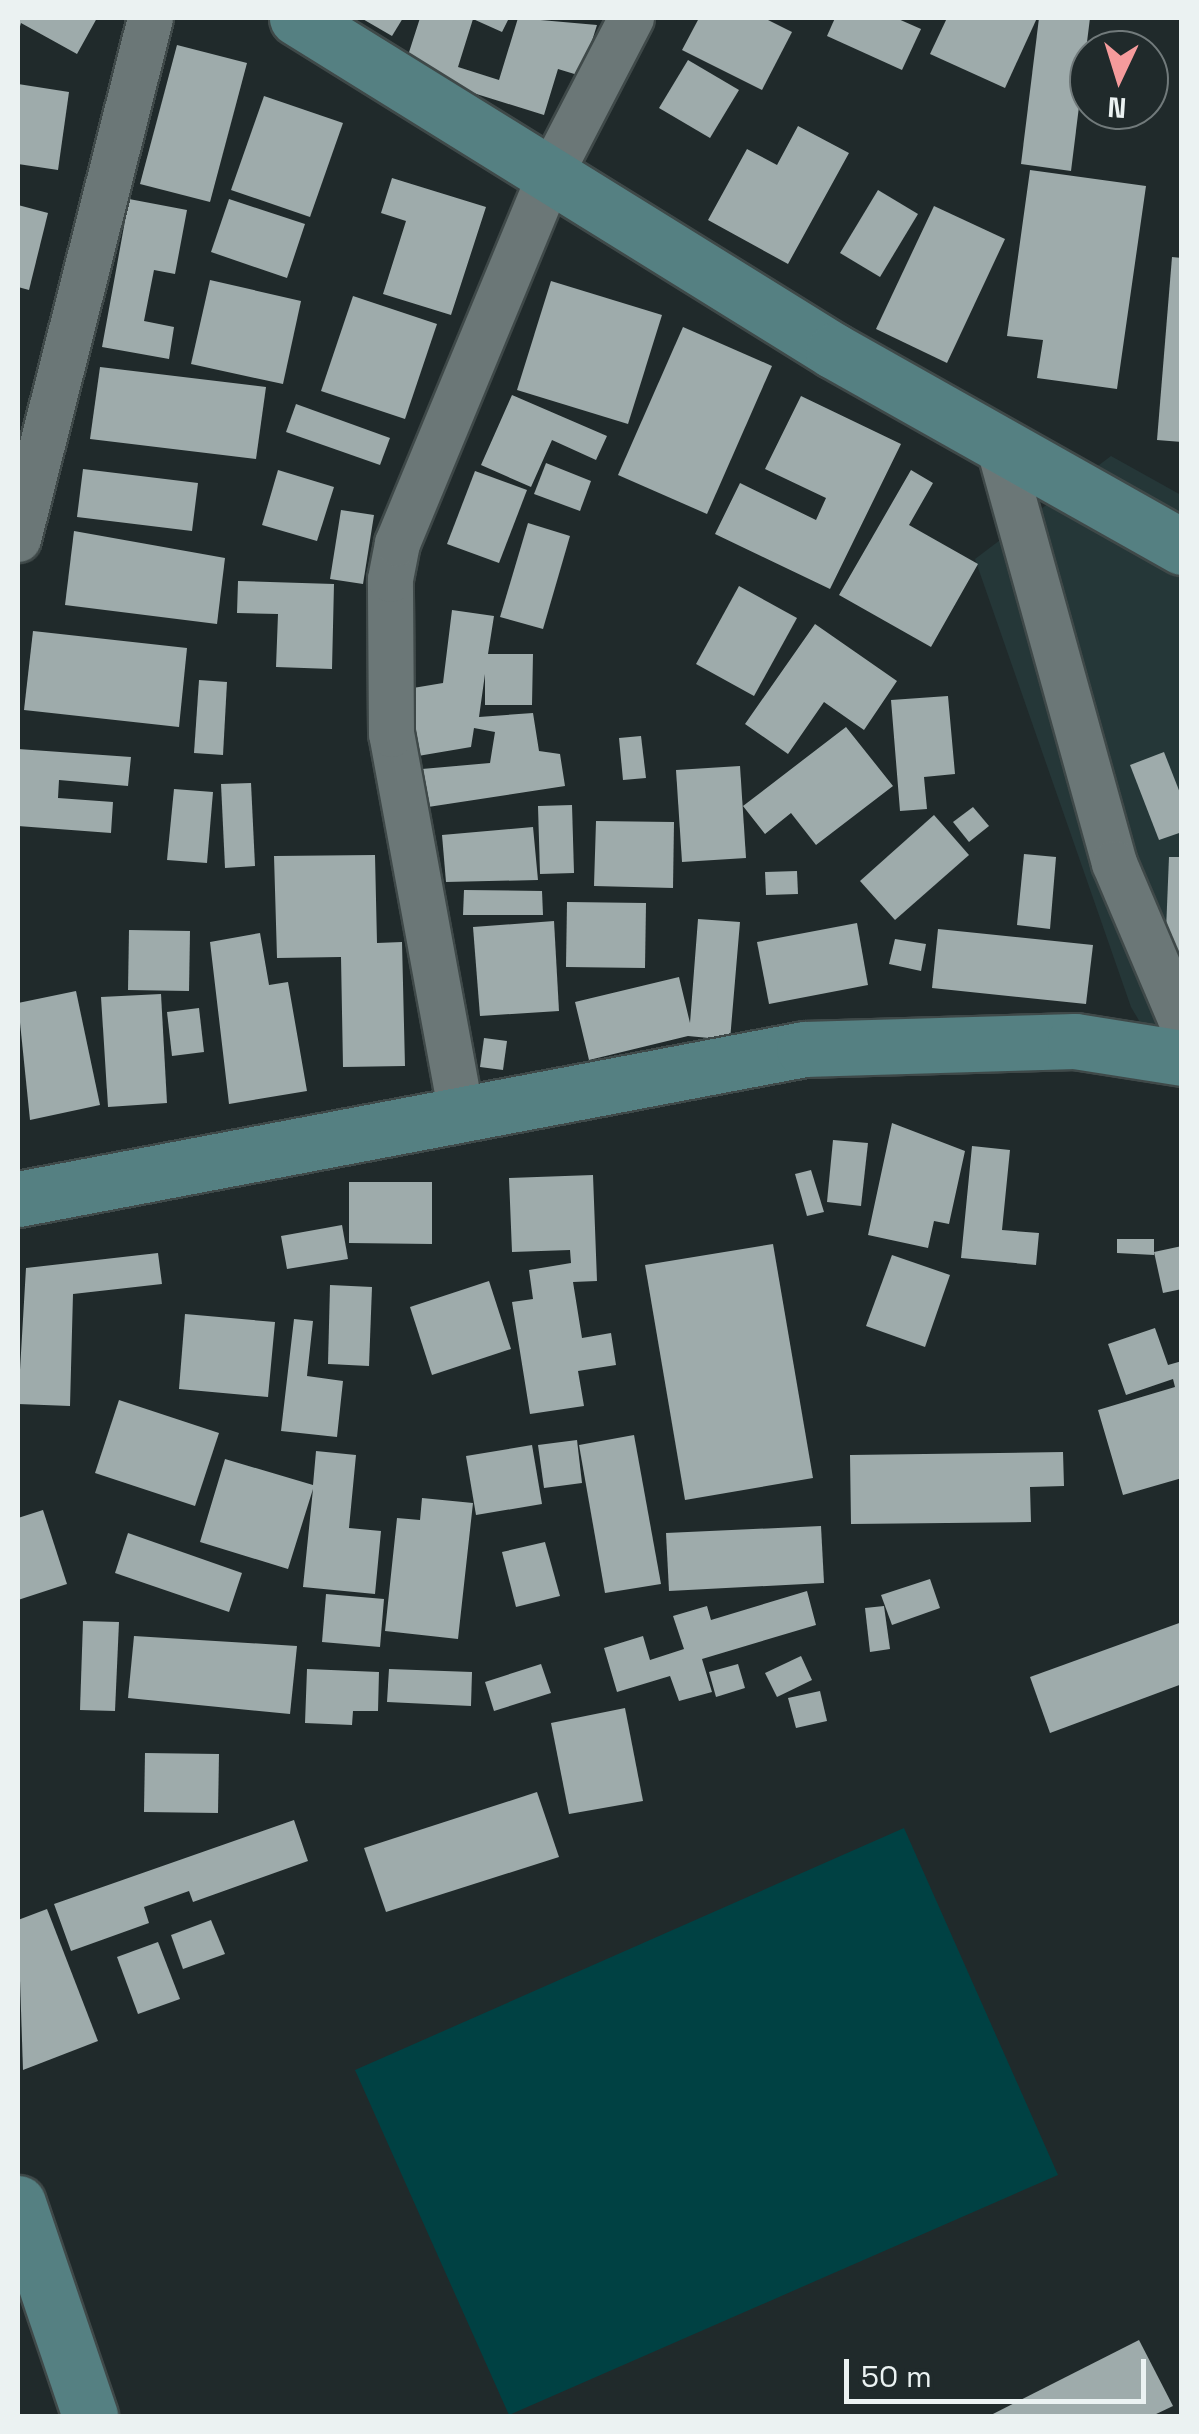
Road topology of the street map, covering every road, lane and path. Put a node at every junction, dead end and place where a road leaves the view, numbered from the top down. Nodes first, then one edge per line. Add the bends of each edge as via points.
1 (150, 18) edge
2 (297, 18) edge
3 (631, 18) edge
4 (550, 174) junction
5 (997, 440) junction
6 (18, 539) edge
7 (1182, 547) edge
8 (1182, 1022) edge
9 (1182, 1058) edge
10 (462, 1114) junction
11 (18, 1199) edge
12 (18, 2203) edge
13 (90, 2416) edge

1 - 6 street
2 - 4 street
3 - 4 street
4 - 5 street
4 - 10 street via 396,543 386,612 391,734
5 - 7 street
5 - 8 street via 1114,863
9 - 10 street via 1075,1041 804,1049
10 - 11 street
12 - 13 street

